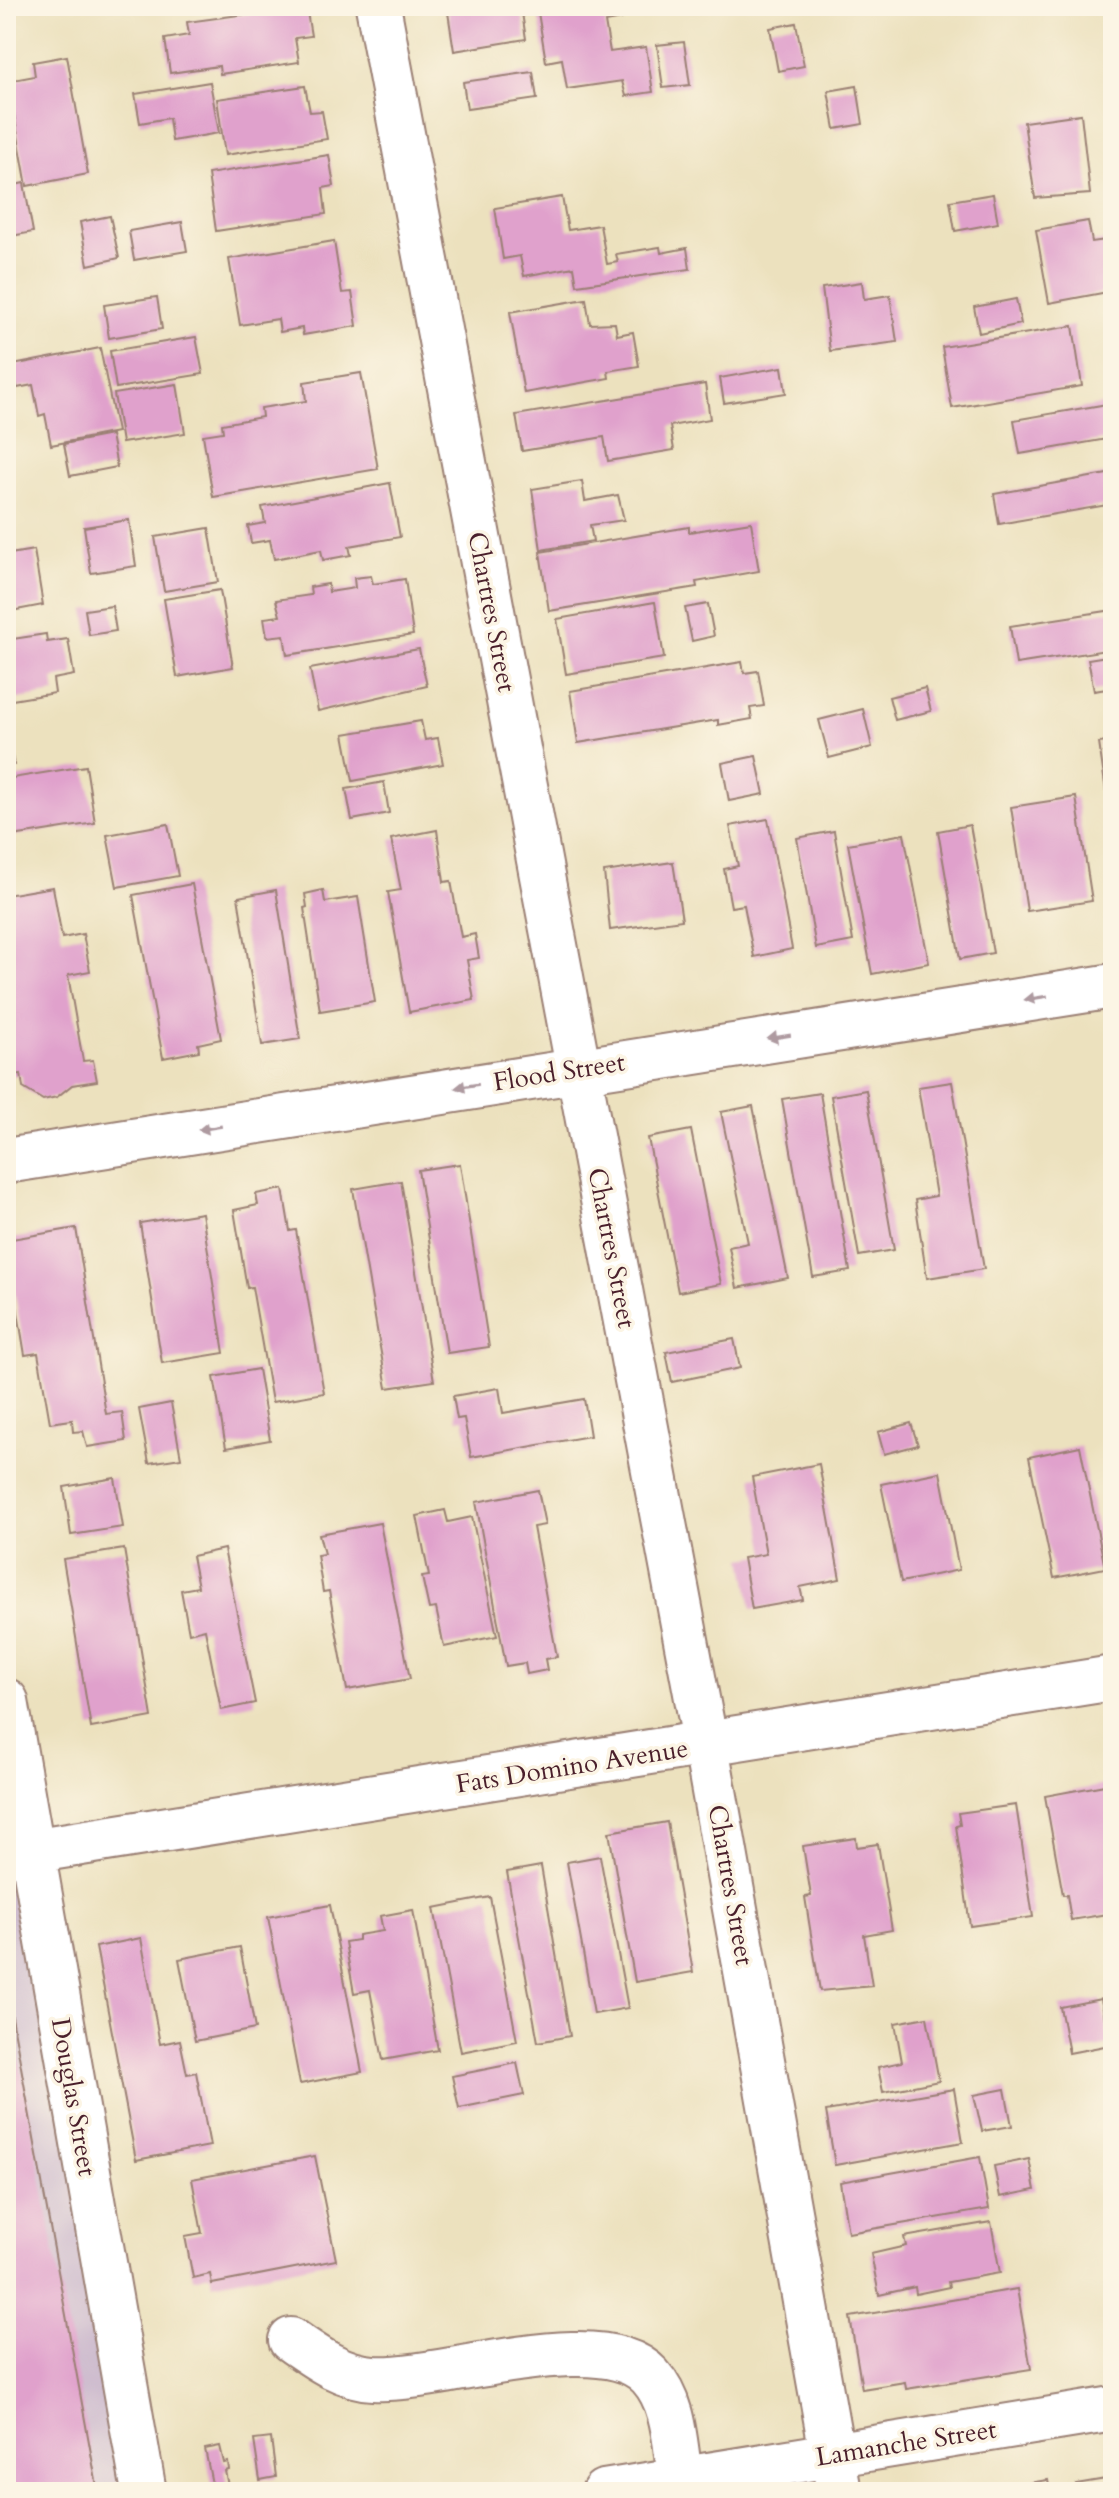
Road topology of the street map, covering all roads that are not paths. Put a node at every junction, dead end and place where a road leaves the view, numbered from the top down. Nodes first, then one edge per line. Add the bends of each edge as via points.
1 (378, 6) edge
2 (1113, 986) edge
3 (578, 1068) junction
4 (6, 1161) edge
5 (1113, 1678) edge
6 (6, 1701) edge
7 (706, 1746) junction
8 (31, 1851) junction
9 (291, 2340) dead end
10 (1113, 2409) edge
11 (836, 2473) edge
12 (682, 2486) edge
13 (144, 2492) edge
14 (604, 2492) edge

1 - 3 street, Chartres Street
2 -> 3 street, Flood Street
3 -> 4 street, Flood Street
3 - 7 street, Chartres Street
5 - 7 street, Fats Domino Avenue
6 - 8 street, Douglas Street
7 - 8 street, Fats Domino Avenue
7 - 11 street, Chartres Street
8 - 13 street, Douglas Street
9 - 12 street via 340,2372 374,2378 544,2354 605,2357 629,2364 649,2375 672,2417
10 - 11 street, Lamanche Street
11 - 12 street, Lamanche Street
12 - 14 street, Lamanche Street

